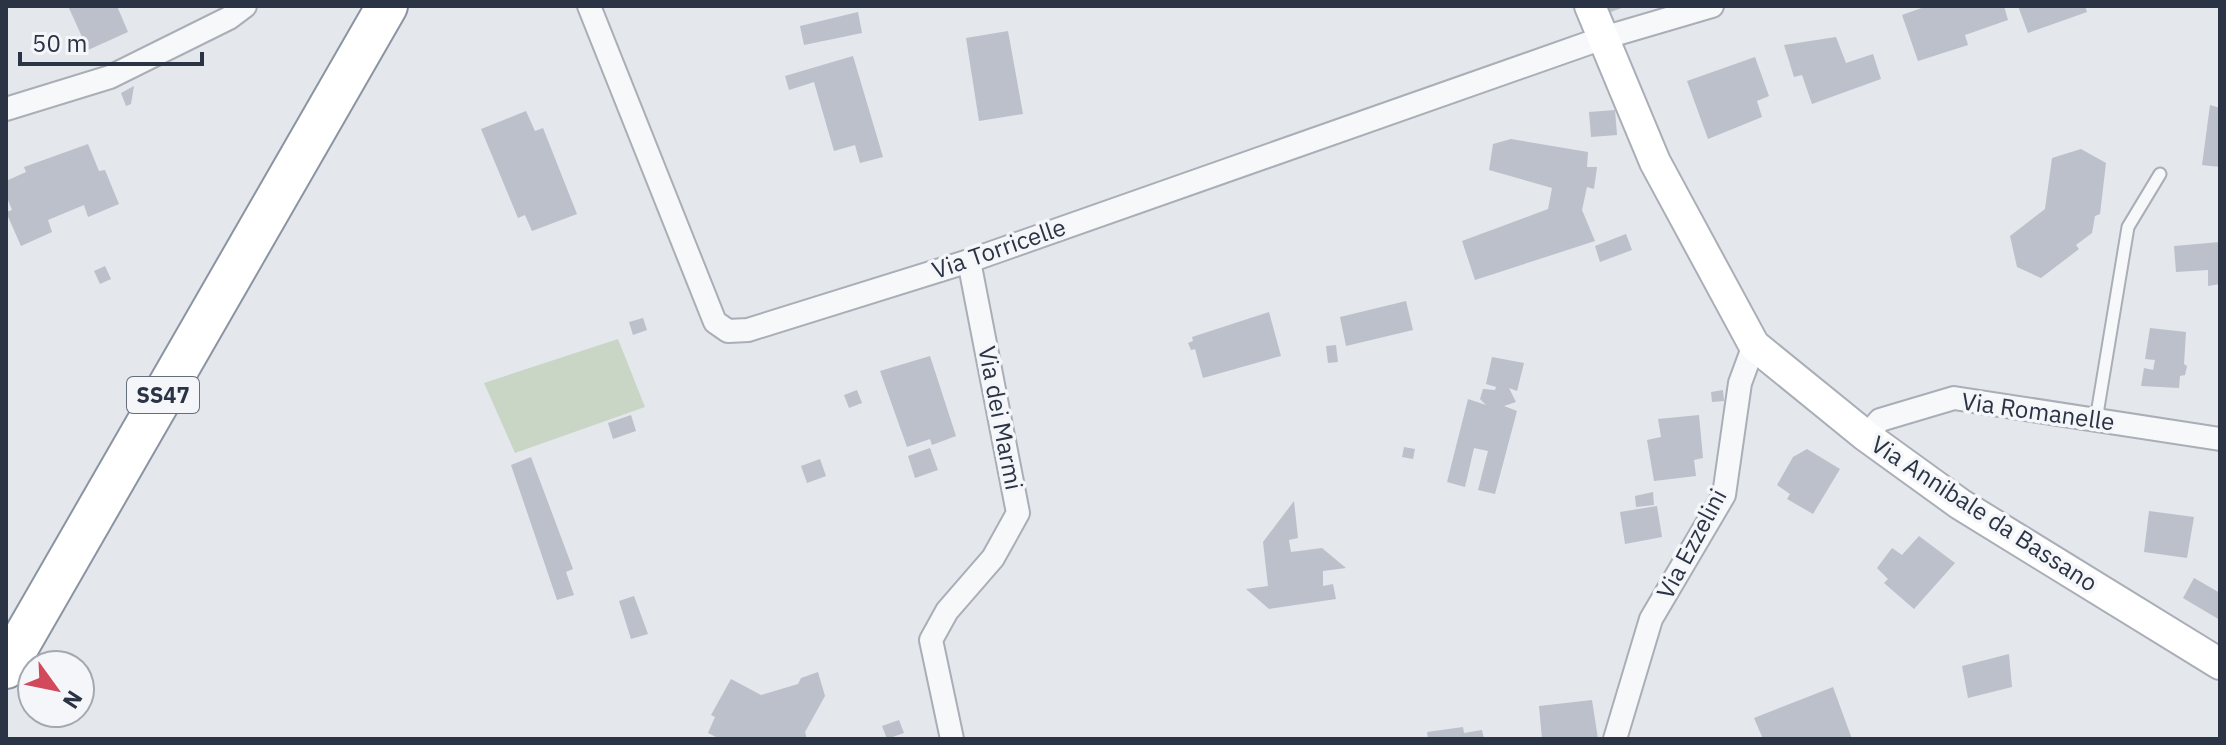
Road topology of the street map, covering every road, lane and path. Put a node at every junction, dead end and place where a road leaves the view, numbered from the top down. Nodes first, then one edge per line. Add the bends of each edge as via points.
1 (358, 6) edge
2 (387, 6) edge
3 (589, 6) edge
4 (1590, 6) edge
5 (1712, 6) edge
6 (237, 12) edge
7 (1603, 38) junction
8 (6, 109) edge
9 (2160, 174) dead end
10 (969, 261) junction
11 (1754, 345) junction
12 (2096, 420) junction
13 (1866, 436) junction
14 (2220, 439) edge
15 (6, 612) edge
16 (2220, 664) edge
17 (6, 668) edge
18 (952, 739) edge
19 (1615, 739) edge

1 - 15 highway, SS47
2 - 17 highway, SS47
3 - 10 street, Via Torricelle via 715,322 728,331 748,330
4 - 7 street, Via Annibale da Bassano
5 - 7 street, Via Torricelle
6 - 8 street via 110,77
7 - 10 street, Via Torricelle
7 - 11 street, Via Annibale da Bassano via 1655,162
9 - 12 lane via 2128,227
10 - 18 street, Via dei Marmi via 1018,513 993,558 947,611 931,640
11 - 13 street, Via Annibale da Bassano
11 - 19 street, Via Ezzelini via 1740,383 1724,495 1651,619
12 - 13 street, Via Romanelle via 1954,398 1880,420
12 - 14 street, Via Romanelle
13 - 16 street, Via Annibale da Bassano via 1960,504

